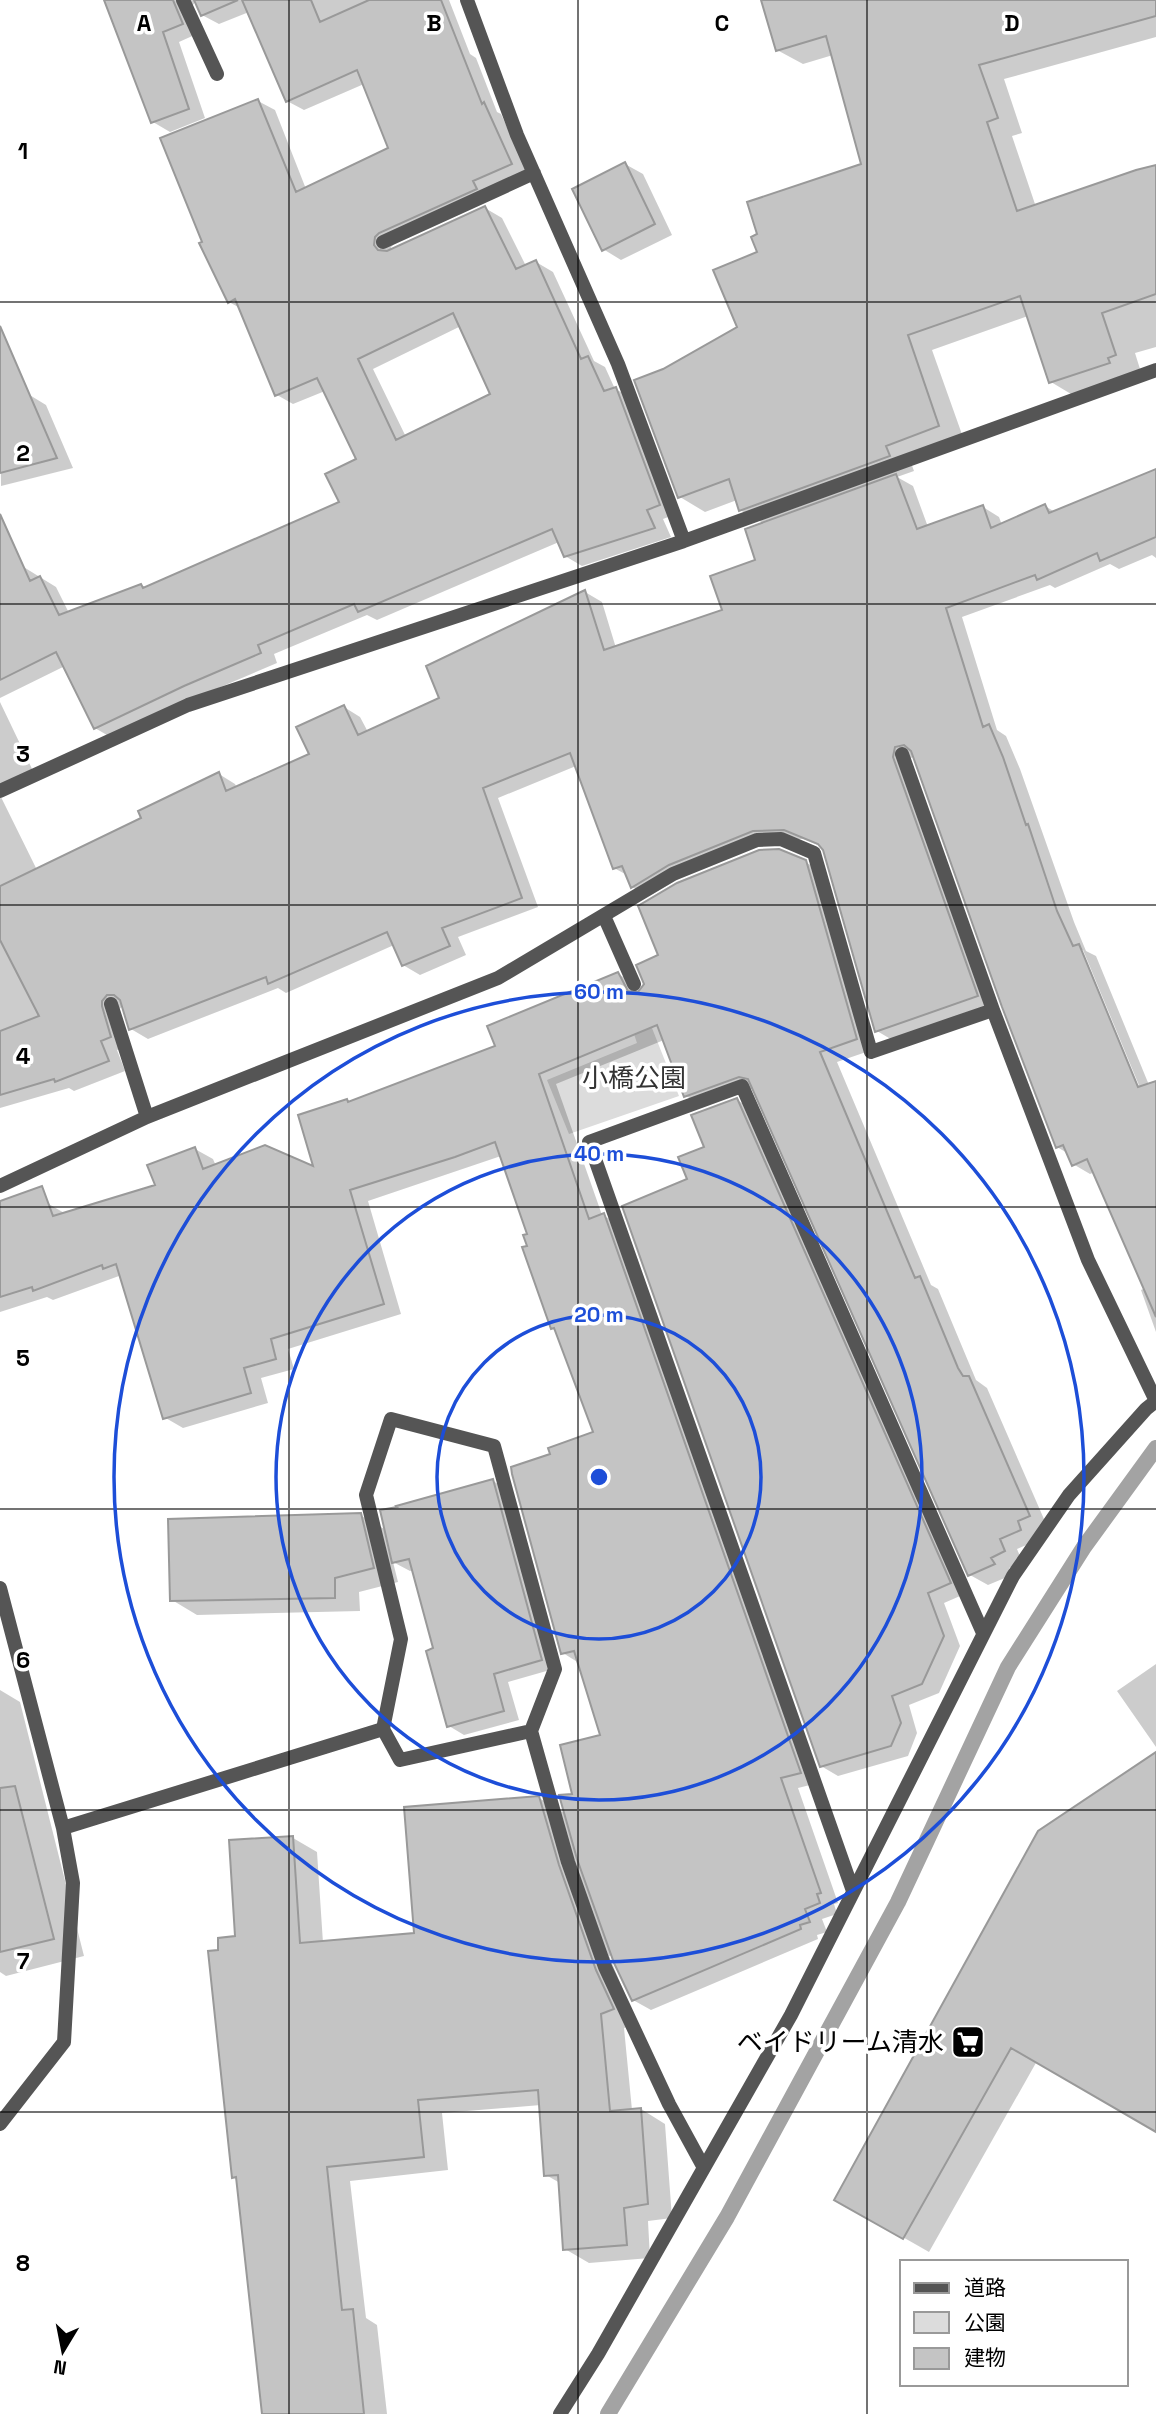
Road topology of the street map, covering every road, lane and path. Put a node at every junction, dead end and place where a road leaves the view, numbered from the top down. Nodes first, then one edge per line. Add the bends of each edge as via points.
1 (183, 0) edge
2 (467, 0) edge
3 (216, 74) dead end
4 (534, 173) junction
5 (383, 242) dead end
6 (1156, 370) edge
7 (684, 541) junction
8 (902, 754) dead end
9 (0, 791) edge
10 (604, 916) junction
11 (634, 984) dead end
12 (111, 1003) dead end
13 (993, 1010) junction
14 (147, 1117) junction
15 (0, 1186) edge
16 (1156, 1401) edge
17 (0, 1588) edge
18 (983, 1633) junction
19 (383, 1729) junction
20 (531, 1731) junction
21 (63, 1828) junction
22 (853, 1891) junction
23 (0, 2124) edge
24 (704, 2168) junction
25 (560, 2414) edge

1 - 3 street
2 - 4 street
4 - 5 street
4 - 7 street via 618,365
6 - 7 street
7 - 9 street via 188,705
8 - 13 street
10 - 11 street
10 - 13 street via 674,874 758,840 781,839 814,853 872,1052
10 - 14 street via 498,978
12 - 14 street
13 - 16 street via 1088,1259
14 - 15 street
16 - 18 street via 1069,1495 1013,1576
17 - 21 street
18 - 22 street
18 - 22 street via 742,1086 589,1142
19 - 20 street via 400,1760
19 - 20 street via 401,1639 366,1494 391,1419 494,1446 555,1669
19 - 21 street
20 - 24 street via 568,1862 605,1968
21 - 23 street via 73,1883 64,2042
22 - 24 street via 791,2015
24 - 25 street

